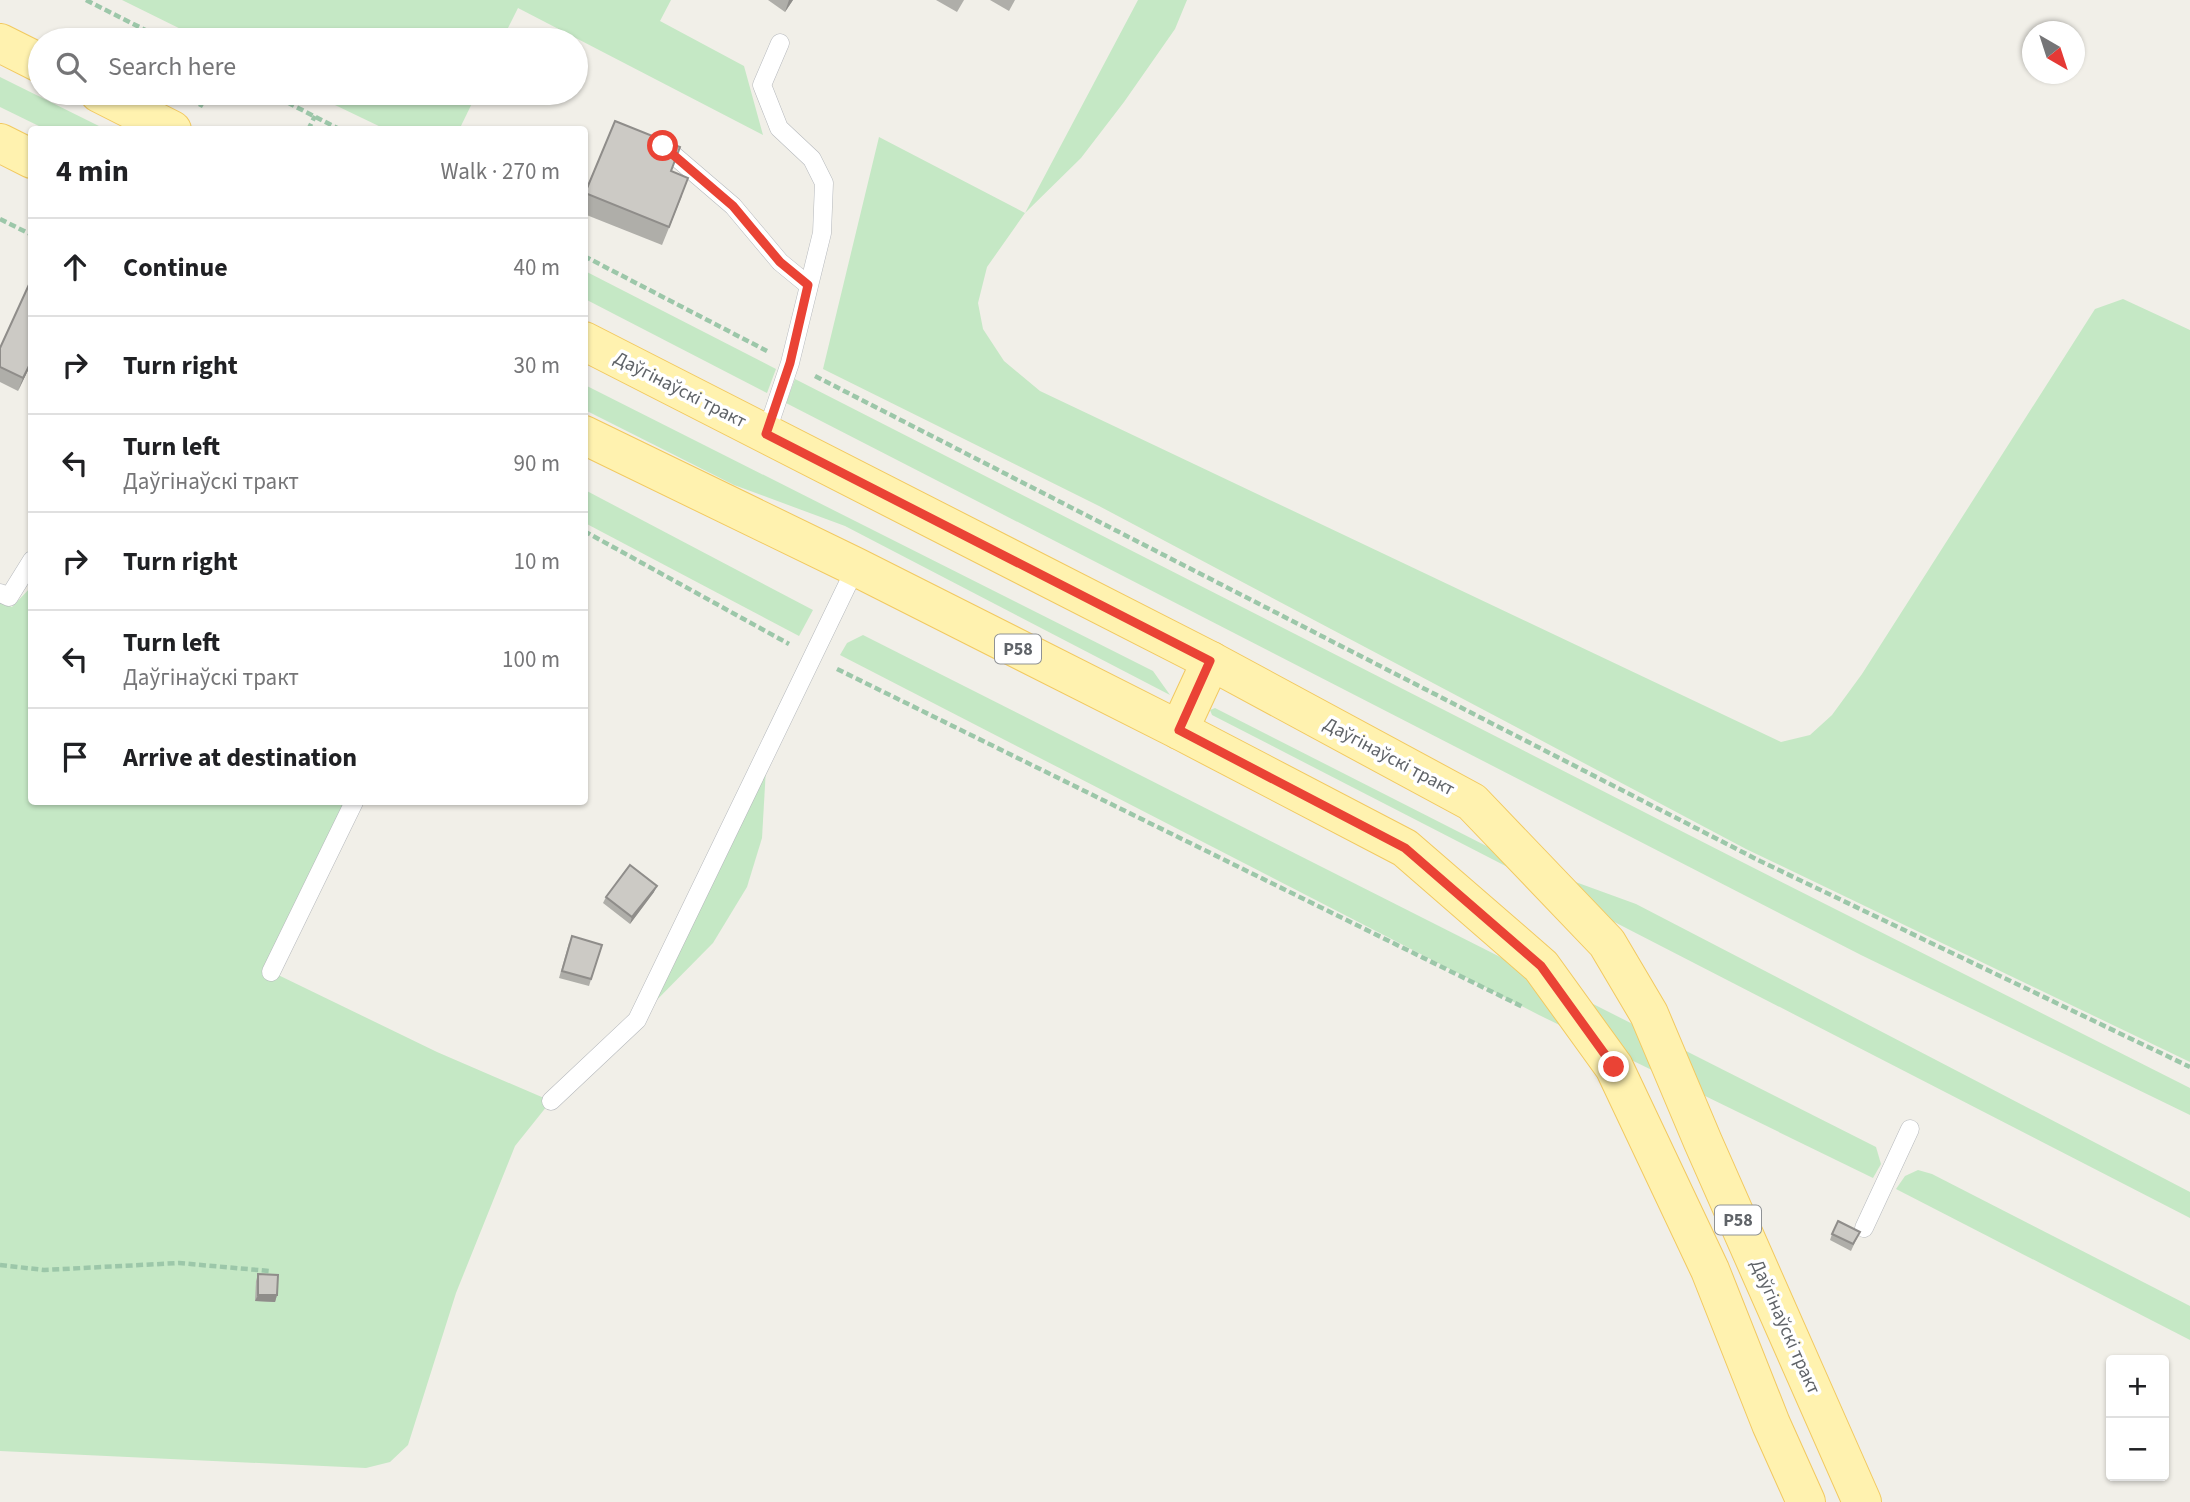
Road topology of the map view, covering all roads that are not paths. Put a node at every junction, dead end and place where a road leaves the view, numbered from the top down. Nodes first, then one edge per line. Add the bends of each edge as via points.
1 (0, 43) edge
2 (780, 43) dead end
3 (28, 57) edge
4 (123, 105) edge
5 (164, 126) edge
6 (0, 144) edge
7 (663, 146) edge
8 (28, 157) edge
9 (808, 285) junction
10 (588, 343) edge
11 (766, 434) junction
12 (588, 437) edge
13 (28, 566) edge
14 (856, 567) junction
15 (0, 593) edge
16 (1210, 661) junction
17 (1179, 730) junction
18 (353, 805) edge
19 (271, 972) dead end
20 (551, 1101) dead end
21 (1910, 1129) dead end
22 (1864, 1228) dead end
23 (1806, 1502) edge
24 (1862, 1502) edge

1 - 3 main road
2 - 9 lane via 762,85 779,128 812,159 824,183 822,233
4 - 5 main road
6 - 8 main road
7 - 9 lane via 733,206 780,262
9 - 11 lane via 790,363
10 - 11 main road, Даўгінаўскі тракт / Р58
11 - 16 main road, Даўгінаўскі тракт / Р58
12 - 14 main road, Р58
13 - 15 lane via 9,597
14 - 17 main road, Р58
14 - 20 lane via 637,1020
16 - 17 main road
16 - 24 main road, Даўгінаўскі тракт / Р58 via 1472,802 1607,943 1649,1014
17 - 23 main road, Р58 via 1405,848 1541,966 1614,1067 1710,1270
18 - 19 lane
21 - 22 lane

